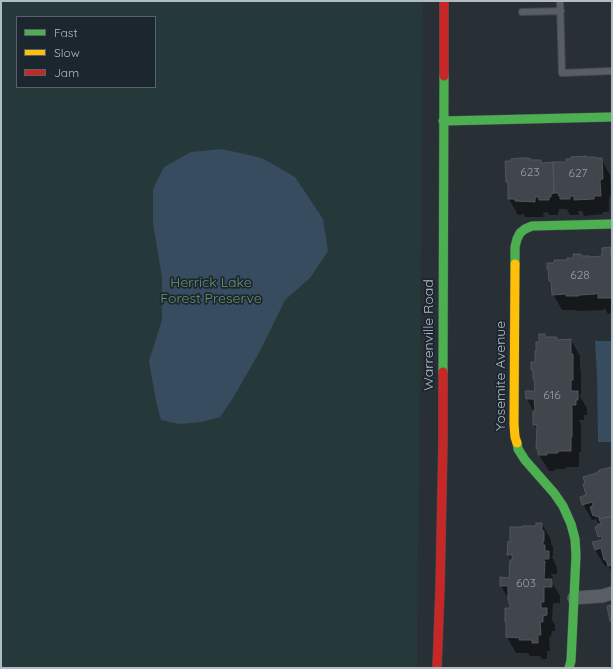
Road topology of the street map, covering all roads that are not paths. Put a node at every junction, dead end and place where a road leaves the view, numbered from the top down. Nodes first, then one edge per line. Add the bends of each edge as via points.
1 (444, 1) edge
2 (560, 1) edge
3 (561, 11) junction
4 (522, 12) dead end
5 (612, 72) edge
6 (612, 118) edge
7 (444, 121) junction
8 (612, 224) edge
9 (612, 593) edge
10 (574, 598) junction
11 (438, 668) edge
12 (569, 668) edge

1 - 7 street, Warrenville Road
2 - 3 lane
3 - 4 lane
3 - 5 lane via 562,73
6 - 7 street
7 - 11 street, Warrenville Road via 443,442
8 - 10 street, Yosemite Avenue via 532,226 520,233 515,247 515,437 518,449 525,460 554,493 571,524 576,555
9 - 10 street
10 - 12 street, Yosemite Avenue

